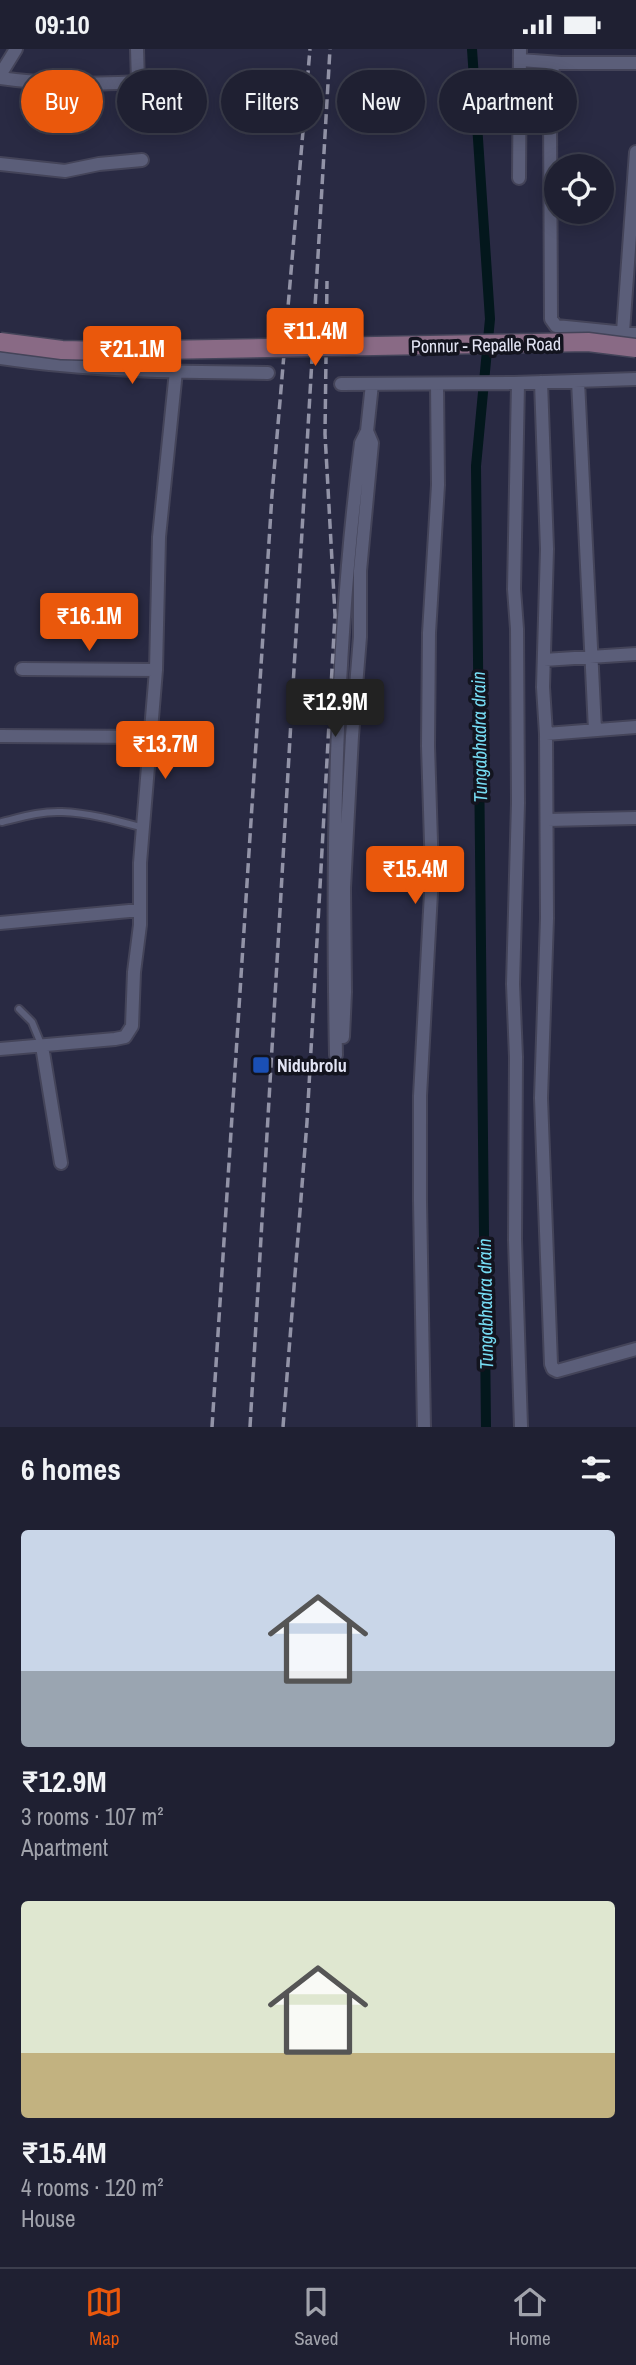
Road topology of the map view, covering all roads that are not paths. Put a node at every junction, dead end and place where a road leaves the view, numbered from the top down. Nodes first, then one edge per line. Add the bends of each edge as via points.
1 (16, 49) edge
2 (137, 49) edge
3 (579, 49) edge
4 (520, 55) edge
5 (552, 63) junction
6 (579, 63) junction
7 (636, 63) edge
8 (138, 70) edge
9 (0, 77) edge
10 (117, 83) edge
11 (636, 152) edge
12 (142, 160) dead end
13 (0, 164) edge
14 (519, 179) dead end
15 (630, 333) edge
16 (0, 342) edge
17 (636, 348) edge
18 (0, 358) edge
19 (176, 372) junction
20 (268, 373) dead end
21 (636, 379) edge
22 (578, 381) junction
23 (541, 382) junction
24 (516, 383) junction
25 (341, 384) dead end
26 (372, 384) junction
27 (436, 384) junction
28 (357, 533) junction
29 (345, 627) junction
30 (360, 628) junction
31 (636, 654) edge
32 (590, 656) junction
33 (544, 660) junction
34 (22, 669) dead end
35 (156, 670) junction
36 (346, 722) junction
37 (636, 727) edge
38 (595, 730) junction
39 (546, 734) junction
40 (0, 736) edge
41 (152, 737) junction
42 (636, 818) edge
43 (547, 820) junction
44 (2, 822) dead end
45 (144, 828) junction
46 (339, 895) junction
47 (140, 910) junction
48 (0, 923) edge
49 (19, 1009) dead end
50 (41, 1046) junction
51 (0, 1049) edge
52 (61, 1163) dead end
53 (636, 1349) edge
54 (425, 1427) edge
55 (522, 1427) edge

1 - 9 street
2 - 8 street
3 - 6 street
4 - 5 street
4 - 14 street
5 - 6 street
5 - 15 street via 551,319 556,326
6 - 7 street
9 - 10 street via 21,82
11 - 15 street
12 - 13 street via 65,171
16 - 17 main road, Ponnur - Repalle Road, bridge via 106,351 588,342
18 - 19 street
19 - 20 street
19 - 35 street via 159,537
21 - 22 street
22 - 23 street
22 - 32 street
23 - 24 street
23 - 33 street via 547,549
24 - 27 street
24 - 55 street via 514,589 519,780 513,984
25 - 26 street
26 - 27 street
26 - 28 street via 367,431 372,443
27 - 54 street via 438,485 428,746 432,874 420,1109
28 - 29 street
28 - 30 street
29 - 30 street
29 - 36 street
30 - 36 street
31 - 32 street
32 - 33 street
32 - 38 street
33 - 39 street
34 - 35 street
35 - 41 street
36 - 46 street
37 - 38 street
38 - 39 street
39 - 43 street
40 - 41 street
41 - 45 street
42 - 43 street
43 - 53 street via 541,1098 551,1364 557,1371
44 - 45 lane via 62,812
45 - 47 street
46 - 46 street via 345,992 338,1056 336,1055
47 - 48 street
47 - 50 street via 129,1033 115,1039
49 - 50 lane via 32,1022
50 - 51 street
50 - 52 street

